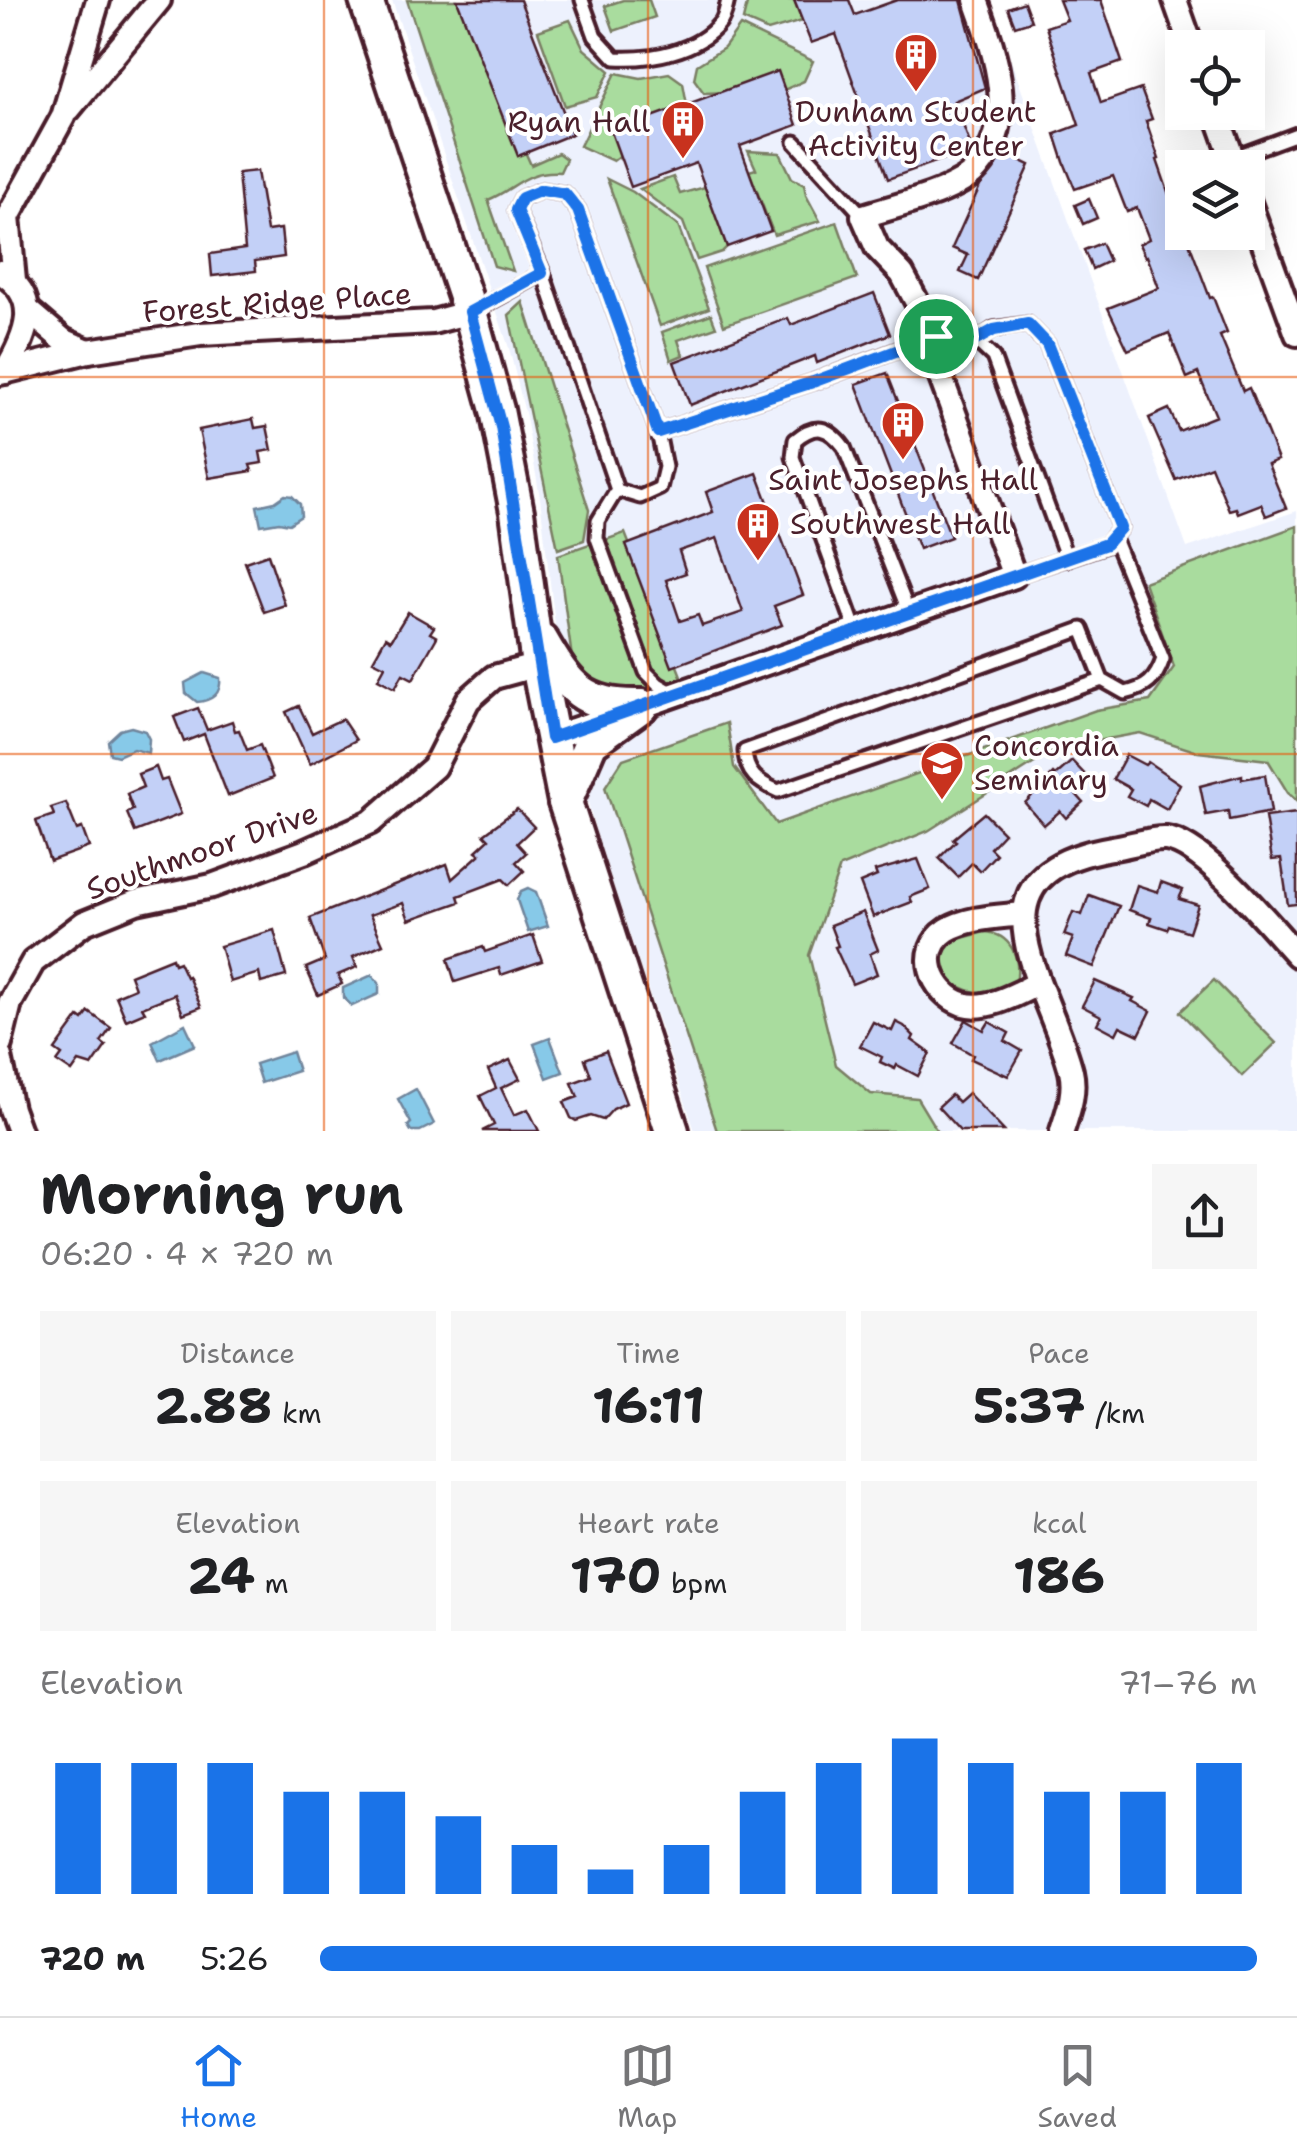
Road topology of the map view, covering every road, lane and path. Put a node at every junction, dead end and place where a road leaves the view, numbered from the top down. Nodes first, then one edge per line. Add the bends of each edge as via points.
1 (98, 0) edge
2 (159, 0) edge
3 (366, 0) edge
4 (582, 0) edge
5 (728, 0) edge
6 (976, 0) edge
7 (1174, 0) edge
8 (1185, 30) edge
9 (63, 117) junction
10 (1297, 134) edge
11 (795, 142) dead end
12 (1262, 150) edge
13 (863, 216) junction
14 (4, 221) edge
15 (1265, 245) edge
16 (542, 273) junction
17 (7, 276) edge
18 (29, 312) junction
19 (470, 312) junction
20 (1296, 327) edge
21 (936, 336) junction
22 (976, 340) junction
23 (88, 351) junction
24 (3, 373) edge
25 (658, 432) junction
26 (617, 490) junction
27 (1113, 536) junction
28 (1067, 558) junction
29 (1014, 576) junction
30 (910, 613) junction
31 (532, 624) junction
32 (856, 632) junction
33 (538, 665) junction
34 (1102, 680) junction
35 (675, 694) junction
36 (642, 706) junction
37 (551, 738) junction
38 (565, 802) junction
39 (1024, 914) junction
40 (1297, 954) edge
41 (1037, 984) junction
42 (0, 1044) edge
43 (0, 1058) edge
44 (19, 1131) edge
45 (672, 1131) edge
46 (1062, 1131) edge

1 - 9 street
2 - 9 street
3 - 19 main road
4 - 5 lane via 595,36 616,58 662,56 690,46 722,22
6 - 13 street via 1003,100 993,142 976,172 931,196
7 - 8 street
9 - 14 street
10 - 12 lane
11 - 13 lane
13 - 21 street
14 - 17 street
15 - 20 street
16 - 19 lane
16 - 25 lane via 516,210 522,198 542,190 565,194 578,210
16 - 26 lane
17 - 18 street
18 - 23 street
18 - 24 street, Forest Ridge Place
19 - 23 street, Forest Ridge Place via 433,322 200,334
19 - 31 main road via 498,410
21 - 22 lane
21 - 25 lane
21 - 29 street via 933,356
22 - 27 lane via 1028,324 1047,344 1120,528
22 - 28 lane via 993,357
23 - 24 street, Forest Ridge Place
25 - 26 lane via 665,467 660,488 640,496
26 - 35 lane via 598,521 598,538 646,672
27 - 28 lane
27 - 34 lane via 1163,659 1158,675 1141,690 1125,694
28 - 29 lane
29 - 30 street
30 - 32 street
30 - 32 lane via 844,447 830,430 816,427 795,440 792,457
31 - 33 main road
31 - 36 main road via 563,675 584,695 601,704
32 - 35 street
33 - 37 main road
33 - 42 street, Southmoor Drive via 494,676 468,700 434,767 371,822 212,886 136,902 84,922 33,962 10,1003
34 - 34 lane via 1082,629 745,751 746,767 760,784 778,791
35 - 36 street
36 - 37 street
36 - 38 main road via 590,742
37 - 38 main road
38 - 45 main road
39 - 40 street via 1036,884 1059,864 1166,839 1212,865
39 - 41 street
39 - 41 street via 945,931 928,961 942,990 962,1004 1010,998
41 - 46 street via 1072,1074 1072,1103
43 - 44 street

